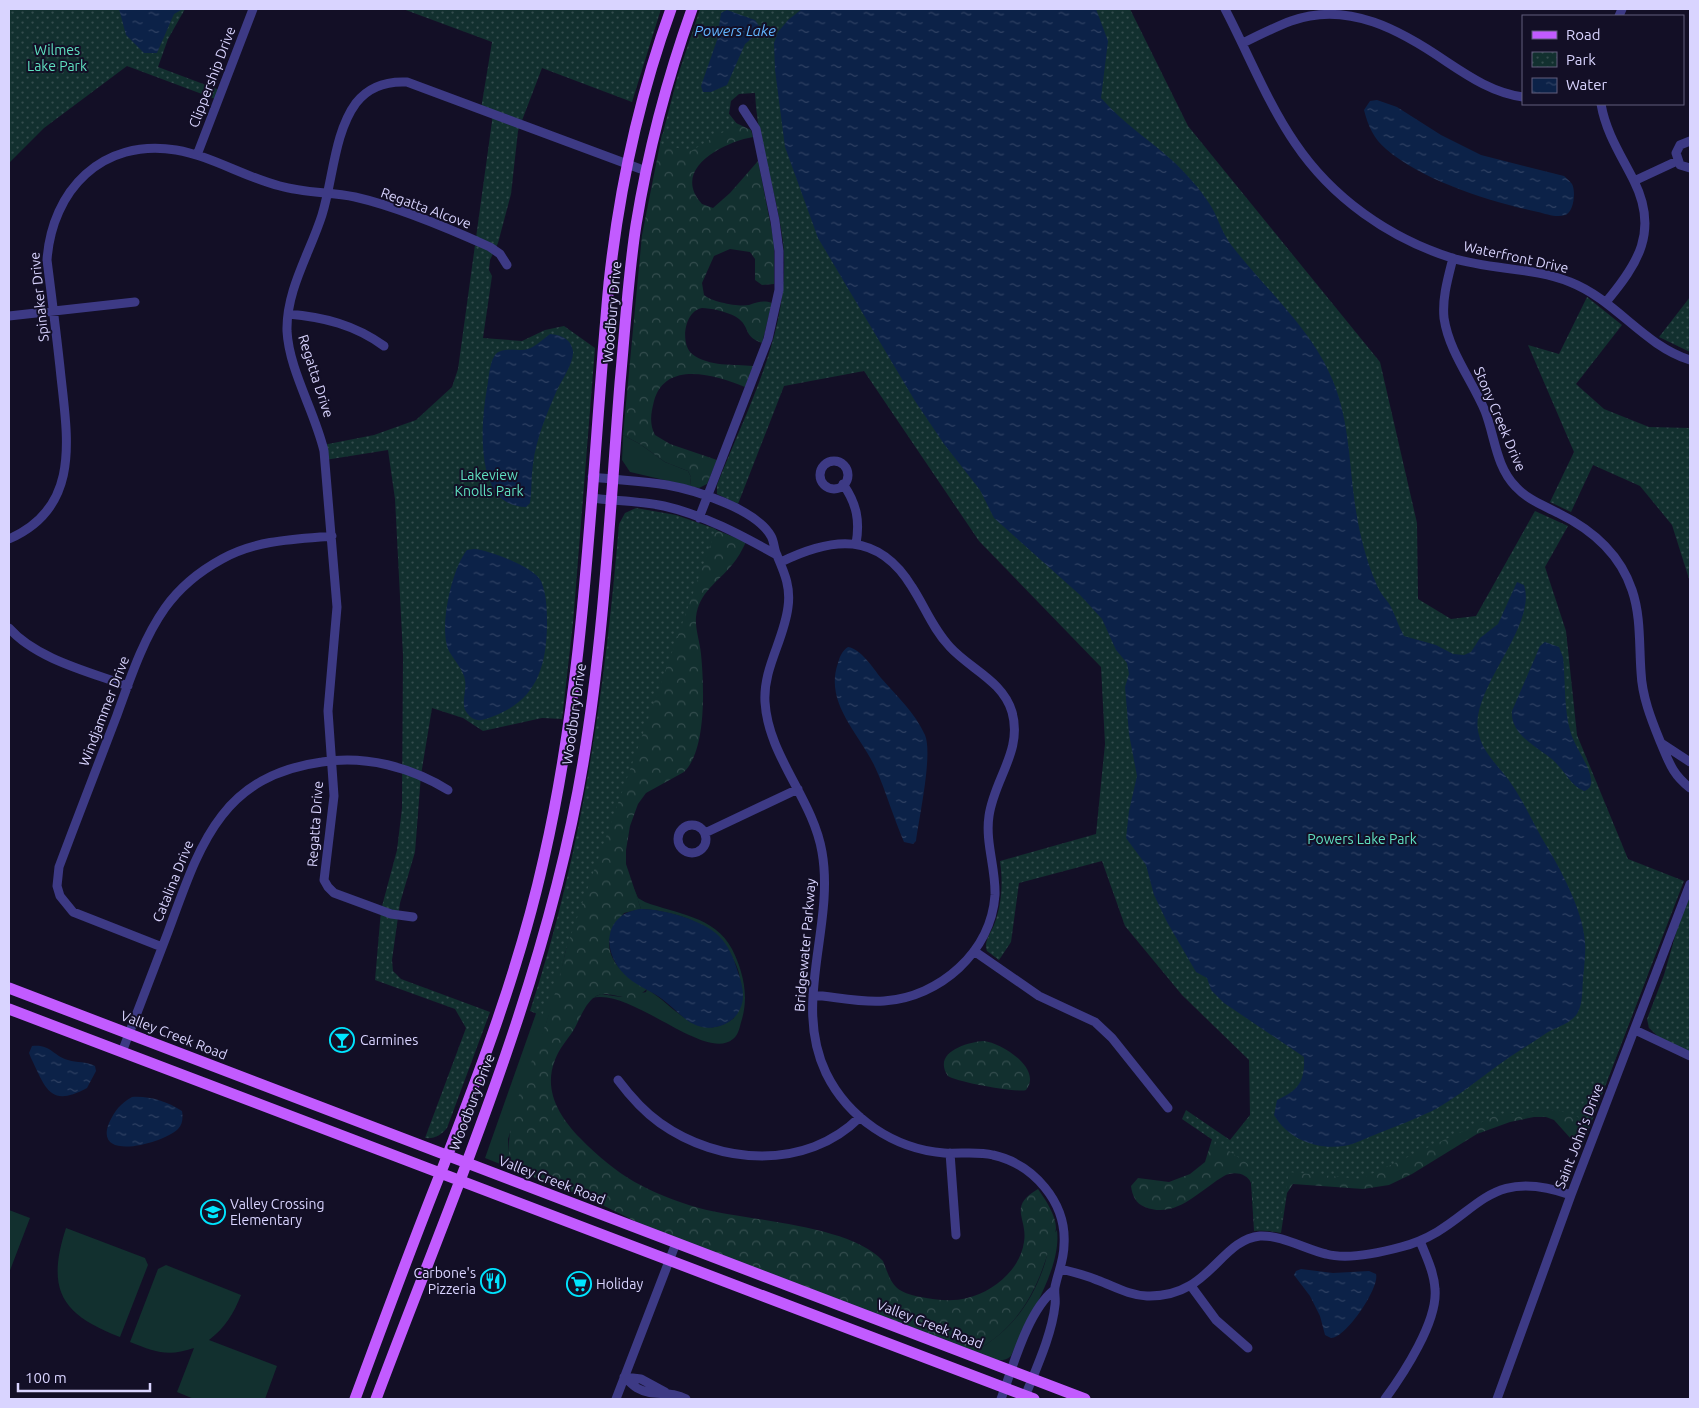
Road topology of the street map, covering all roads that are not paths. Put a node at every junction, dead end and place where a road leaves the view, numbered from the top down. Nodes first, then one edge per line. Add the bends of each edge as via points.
1 (253, 9) edge
2 (670, 9) edge
3 (692, 9) edge
4 (1225, 9) edge
5 (1242, 43) junction
6 (1522, 97) edge
7 (1601, 105) edge
8 (743, 109) dead end
9 (1690, 141) edge
10 (197, 155) junction
11 (1677, 161) junction
12 (627, 164) junction
13 (1690, 168) edge
14 (646, 171) junction
15 (1634, 181) junction
16 (328, 192) junction
17 (1453, 258) junction
18 (507, 265) dead end
19 (136, 302) dead end
20 (1606, 302) junction
21 (53, 311) junction
22 (288, 314) junction
23 (9, 316) edge
24 (384, 346) dead end
25 (1690, 360) edge
26 (592, 478) junction
27 (612, 479) junction
28 (843, 484) dead end
29 (707, 497) junction
30 (591, 498) junction
31 (610, 500) junction
32 (699, 518) junction
33 (332, 536) junction
34 (9, 539) edge
35 (856, 544) junction
36 (779, 558) junction
37 (9, 628) edge
38 (128, 686) junction
39 (1661, 743) junction
40 (332, 760) junction
41 (1690, 762) edge
42 (1690, 788) edge
43 (798, 789) junction
44 (448, 790) dead end
45 (705, 833) dead end
46 (1690, 884) edge
47 (412, 917) dead end
48 (162, 948) junction
49 (974, 951) junction
50 (9, 988) edge
51 (812, 995) junction
52 (9, 1009) edge
53 (1635, 1030) junction
54 (129, 1034) junction
55 (122, 1052) junction
56 (1690, 1056) edge
57 (618, 1080) dead end
58 (1168, 1108) dead end
59 (860, 1117) junction
60 (950, 1153) junction
61 (447, 1155) junction
62 (466, 1162) junction
63 (440, 1174) junction
64 (458, 1180) junction
65 (1571, 1195) junction
66 (956, 1235) dead end
67 (1420, 1241) junction
68 (676, 1243) junction
69 (669, 1261) junction
70 (1060, 1269) junction
71 (1191, 1286) junction
72 (1054, 1290) junction
73 (1248, 1348) dead end
74 (1012, 1371) junction
75 (624, 1377) junction
76 (1032, 1379) junction
77 (1003, 1394) edge
78 (1028, 1398) edge
79 (355, 1399) edge
80 (376, 1399) edge
81 (616, 1399) edge
82 (686, 1399) edge
83 (1085, 1399) edge
84 (1386, 1399) edge
85 (1497, 1399) edge

1 - 10 street, Clippership Drive
2 - 12 main road, Woodbury Drive
3 - 14 main road, Woodbury Drive via 667,84
4 - 5 street, Waterfront Drive
5 - 6 street via 1292,20 1313,15 1341,14 1365,18 1404,34 1484,86
5 - 17 street, Waterfront Drive via 1280,119 1324,178 1362,213 1384,227 1423,248
7 - 15 street via 1610,137
8 - 29 street via 756,130 778,238 779,284 768,339
9 - 11 street via 1677,148
10 - 16 street, Spinaker Drive via 279,186
10 - 21 street, Spinaker Drive via 156,148 135,150 103,161 72,188 54,218 49,238 47,260
11 - 13 street
11 - 15 street
12 - 14 street, Regatta Drive
12 - 16 street, Regatta Drive via 422,86 390,82 375,86 353,108 332,165
12 - 26 main road, Woodbury Drive via 611,264
14 - 27 main road, Woodbury Drive via 630,274
15 - 20 street via 1644,211 1642,248 1634,268
16 - 18 street, Regatta Alcove via 395,210 483,244 497,251
16 - 22 street, Regatta Drive
17 - 20 street, Waterfront Drive via 1557,278 1586,289
17 - 39 street, Stony Creek Drive via 1444,298 1446,331 1484,411 1500,462 1526,497 1597,537 1626,575 1638,611 1644,694
19 - 21 street
20 - 25 street, Waterfront Drive via 1655,343
21 - 23 street
21 - 34 street, Spinaker Drive via 68,439 65,472 44,515 31,528
22 - 24 street via 339,323 366,332
22 - 33 street, Regatta Drive via 288,343 324,451
26 - 27 street, Bridgewater Parkway
26 - 30 main road, Woodbury Drive
27 - 29 street, Bridgewater Parkway via 666,485
27 - 31 main road, Woodbury Drive
28 - 35 street via 857,513
29 - 32 street
29 - 36 street, Bridgewater Parkway via 740,510 757,521 771,536
30 - 31 street
30 - 61 main road, Woodbury Drive via 572,702 548,840 513,975
31 - 32 street via 660,506
31 - 62 main road, Woodbury Drive via 593,697 567,848 528,990
32 - 36 street via 746,536
33 - 38 street, Windjammer Drive via 263,544 243,549 208,567 177,593 165,609
33 - 40 street, Regatta Drive via 337,608 328,693
35 - 36 street via 830,544
35 - 49 street via 885,556 896,566 914,589 939,634 962,659 998,687 1011,710 1015,724 1013,751 992,799 989,818 988,834 995,880 993,910
36 - 43 street, Bridgewater Parkway via 788,582 788,607 767,673 765,705 770,729
37 - 38 street via 37,651
38 - 48 street, Windjammer Drive via 59,867 57,886 60,896 73,912
39 - 41 street
39 - 42 street, Stony Creek Drive via 1670,766
40 - 44 street, Catalina Drive via 367,761 408,770
40 - 47 street, Regatta Drive via 334,796 324,880 334,893 391,914
40 - 48 street, Catalina Drive via 309,763 276,775 246,792 230,806 204,841
43 - 45 street
43 - 51 street, Bridgewater Parkway via 818,834 824,865
46 - 53 street, Saint John's Drive
48 - 54 street, Catalina Drive
49 - 51 street via 942,982 906,998 876,1001
49 - 58 street via 1039,996 1095,1022 1112,1038
50 - 54 main road, Valley Creek Road
51 - 59 street, Bridgewater Parkway via 814,1033 822,1065 840,1096
52 - 55 main road
53 - 56 street
53 - 65 street, Saint John's Drive
54 - 55 street, Catalina Drive
54 - 61 main road, Valley Creek Road
55 - 63 main road
57 - 59 street via 643,1110 672,1131 704,1146 738,1154 771,1156 807,1150 836,1137
59 - 60 street, Bridgewater Parkway via 900,1142 924,1150
60 - 66 street
60 - 70 street, Bridgewater Parkway via 998,1156 1019,1165 1038,1180 1054,1200 1063,1226
61 - 62 main road, Valley Creek Road
61 - 63 main road, Woodbury Drive
62 - 64 main road, Woodbury Drive
62 - 68 main road, Valley Creek Road
63 - 64 main road
63 - 79 main road, Woodbury Drive
64 - 69 main road
64 - 80 main road, Woodbury Drive
65 - 67 street via 1537,1185 1507,1188 1488,1195 1443,1229
65 - 85 street, Saint John's Drive
67 - 71 street via 1386,1250 1335,1256 1273,1237 1255,1237 1239,1244
67 - 84 street via 1434,1280 1435,1307 1426,1330
68 - 69 street
68 - 74 main road, Valley Creek Road
69 - 75 street
69 - 77 main road
70 - 71 street via 1141,1296 1165,1295
70 - 72 street, Bridgewater Parkway
71 - 73 street via 1216,1320
72 - 74 street, Bridgewater Parkway via 1043,1299
72 - 76 street, Bridgewater Parkway via 1056,1304
74 - 76 main road, Valley Creek Road
74 - 77 street, Bridgewater Parkway
75 - 81 street
75 - 82 street via 648,1392 666,1392
76 - 78 street, Bridgewater Parkway
76 - 83 main road, Valley Creek Road
77 - 78 main road

